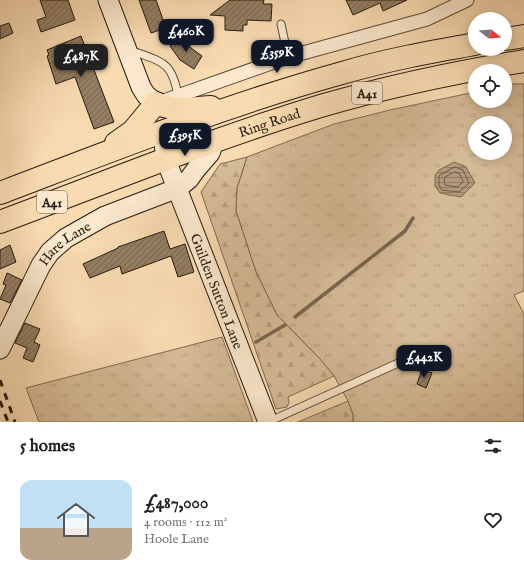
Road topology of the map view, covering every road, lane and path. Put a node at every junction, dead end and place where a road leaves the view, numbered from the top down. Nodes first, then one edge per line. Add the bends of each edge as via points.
1 (108, 0) edge
2 (467, 0) edge
3 (281, 24) dead end
4 (524, 36) edge
5 (512, 38) edge
6 (468, 45) edge
7 (126, 48) junction
8 (288, 57) junction
9 (524, 61) edge
10 (178, 96) junction
11 (156, 103) junction
12 (236, 105) junction
13 (172, 129) junction
14 (214, 142) junction
15 (100, 155) junction
16 (166, 160) junction
17 (178, 188) junction
18 (0, 193) edge
19 (0, 222) edge
20 (2, 346) edge
21 (407, 359) dead end
22 (268, 422) edge

1 - 7 street
2 - 8 street via 427,19
3 - 8 lane
4 - 5 highway
6 - 12 highway, Ring Road / A41 via 343,72
7 - 10 lane via 165,64 175,78
7 - 11 street via 140,87
8 - 10 street
9 - 14 highway, Ring Road / A41 via 457,72 392,87 324,105
10 - 11 street
11 - 12 highway via 174,109
11 - 15 highway via 133,131
12 - 13 highway, Ring Road / A41
13 - 15 highway, Ring Road / A41
13 - 16 street via 164,142
14 - 16 highway, Ring Road / A41
14 - 17 street via 210,153 189,179
15 - 18 highway, Ring Road / A41
16 - 17 street, Guilden Sutton Lane
16 - 19 highway, Ring Road / A41
17 - 20 street, Hare Lane via 105,216 66,238 50,252 41,265
17 - 22 street, Guilden Sutton Lane
21 - 22 lane

